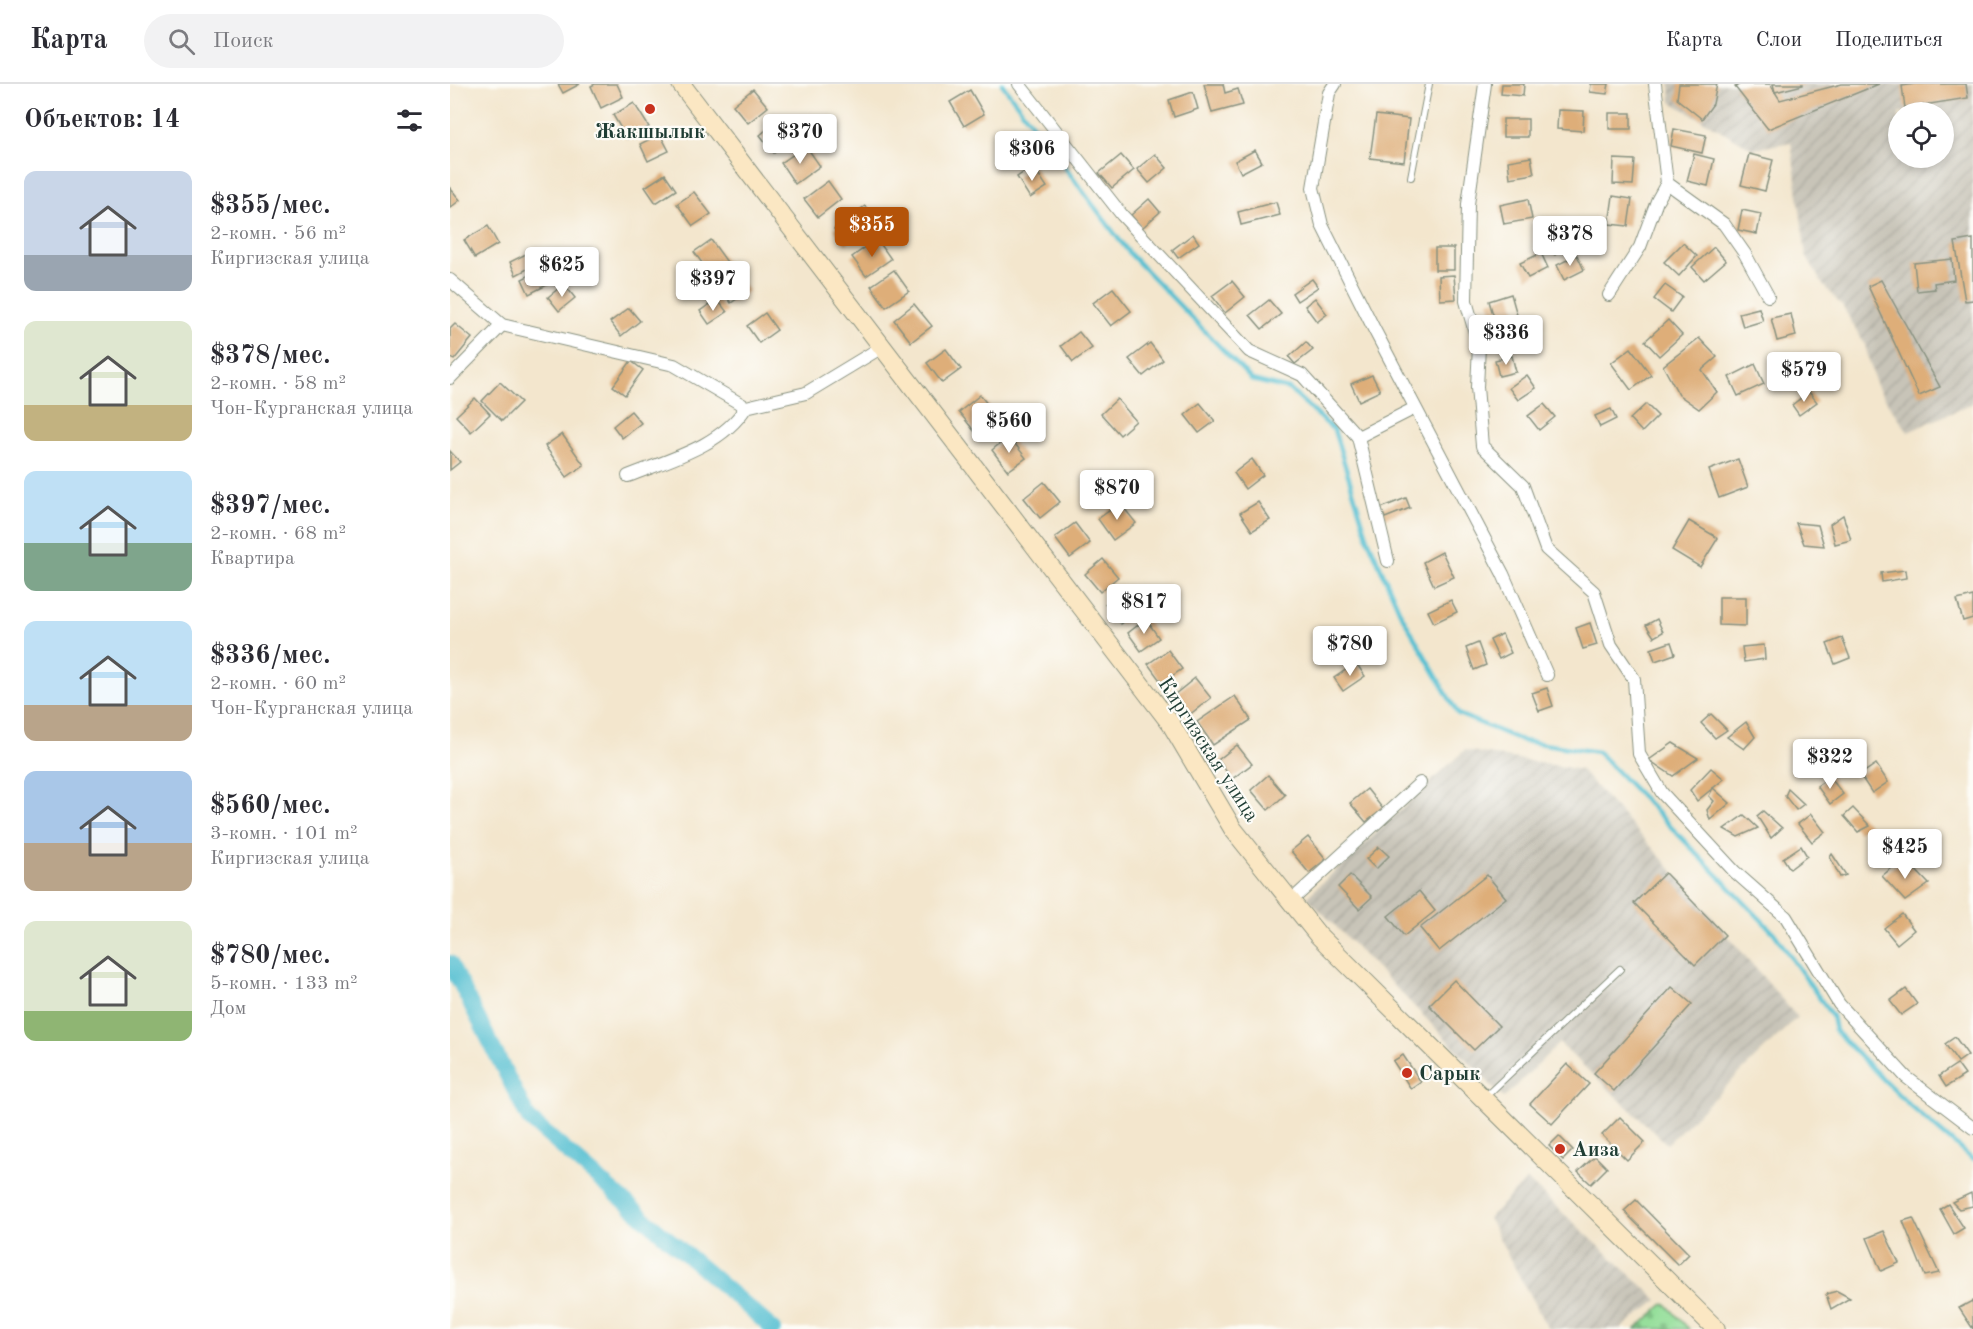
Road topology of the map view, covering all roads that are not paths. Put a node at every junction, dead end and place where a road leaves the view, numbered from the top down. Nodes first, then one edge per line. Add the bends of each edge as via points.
1 (681, 84) edge
2 (1019, 84) edge
3 (1335, 84) edge
4 (1429, 84) edge
5 (1485, 84) edge
6 (1655, 84) edge
7 (1411, 177) dead end
8 (1667, 183) junction
9 (450, 280) edge
10 (1610, 295) dead end
11 (1768, 296) dead end
12 (502, 325) junction
13 (882, 347) junction
14 (450, 378) edge
15 (746, 407) junction
16 (1415, 408) junction
17 (1358, 437) junction
18 (628, 476) dead end
19 (1388, 561) dead end
20 (1547, 675) dead end
21 (1420, 783) dead end
22 (1291, 901) junction
23 (1620, 969) dead end
24 (1483, 1099) junction
25 (1973, 1128) edge
26 (1716, 1329) edge

1 - 13 main road, Киргизская улица
2 - 17 street via 1122,215 1250,351 1302,375
3 - 16 street via 1329,93 1313,188 1322,225
4 - 7 lane
5 - 25 street via 1468,204 1466,301 1479,346 1477,387 1482,446 1523,486 1546,549 1594,592 1611,645 1634,679 1639,754 1662,793 1735,872 1786,917 1839,1004 1906,1077
6 - 8 street
8 - 10 street via 1640,247
8 - 11 street via 1724,224
9 - 12 street
12 - 14 street
12 - 15 street via 674,366
13 - 15 street via 806,393
13 - 22 main road, Киргизская улица via 1171,724 1233,829
15 - 18 street via 739,418 701,447
16 - 17 street
16 - 20 street via 1503,574
17 - 19 street
21 - 22 street
22 - 24 main road, Киргизская улица via 1318,935
23 - 24 lane
24 - 26 main road, Киргизская улица

